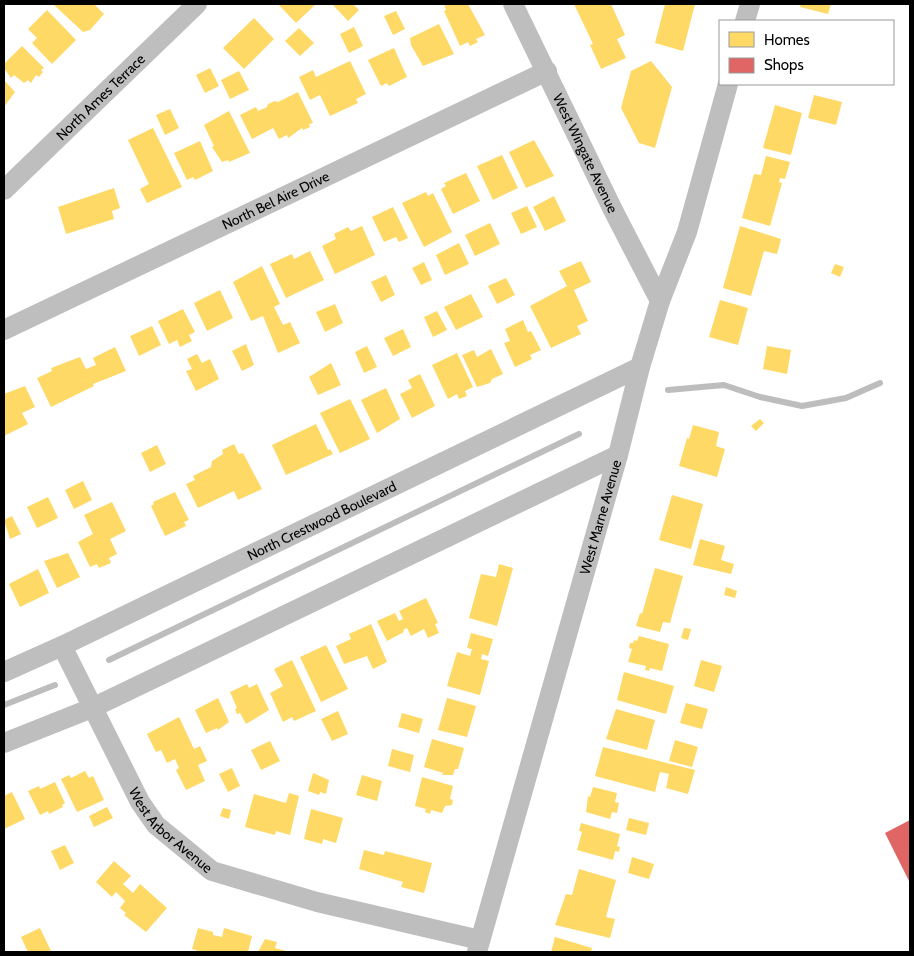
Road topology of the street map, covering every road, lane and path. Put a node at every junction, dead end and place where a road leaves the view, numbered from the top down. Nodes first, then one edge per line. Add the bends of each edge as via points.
1 (197, 4) edge
2 (513, 4) edge
3 (750, 4) edge
4 (745, 20) edge
5 (547, 71) junction
6 (728, 85) edge
7 (4, 190) edge
8 (660, 301) junction
9 (4, 330) edge
10 (640, 367) junction
11 (618, 456) junction
12 (62, 646) junction
13 (4, 672) edge
14 (92, 708) junction
15 (4, 743) edge
16 (479, 946) edge

1 - 7 street, North Ames Terrace
2 - 5 street, West Wingate Avenue
3 - 4 street
5 - 8 street, West Wingate Avenue
5 - 9 street, North Bel Aire Drive
6 - 8 street, West Marne Avenue via 687,232
8 - 10 street, West Marne Avenue
10 - 11 street, West Marne Avenue
10 - 12 street, North Crestwood Boulevard
11 - 14 street
11 - 16 street, West Marne Avenue
12 - 13 street, North Crestwood Boulevard
12 - 14 street, West Arbor Avenue
14 - 15 street
14 - 16 street, West Arbor Avenue via 140,802 156,825 212,871

